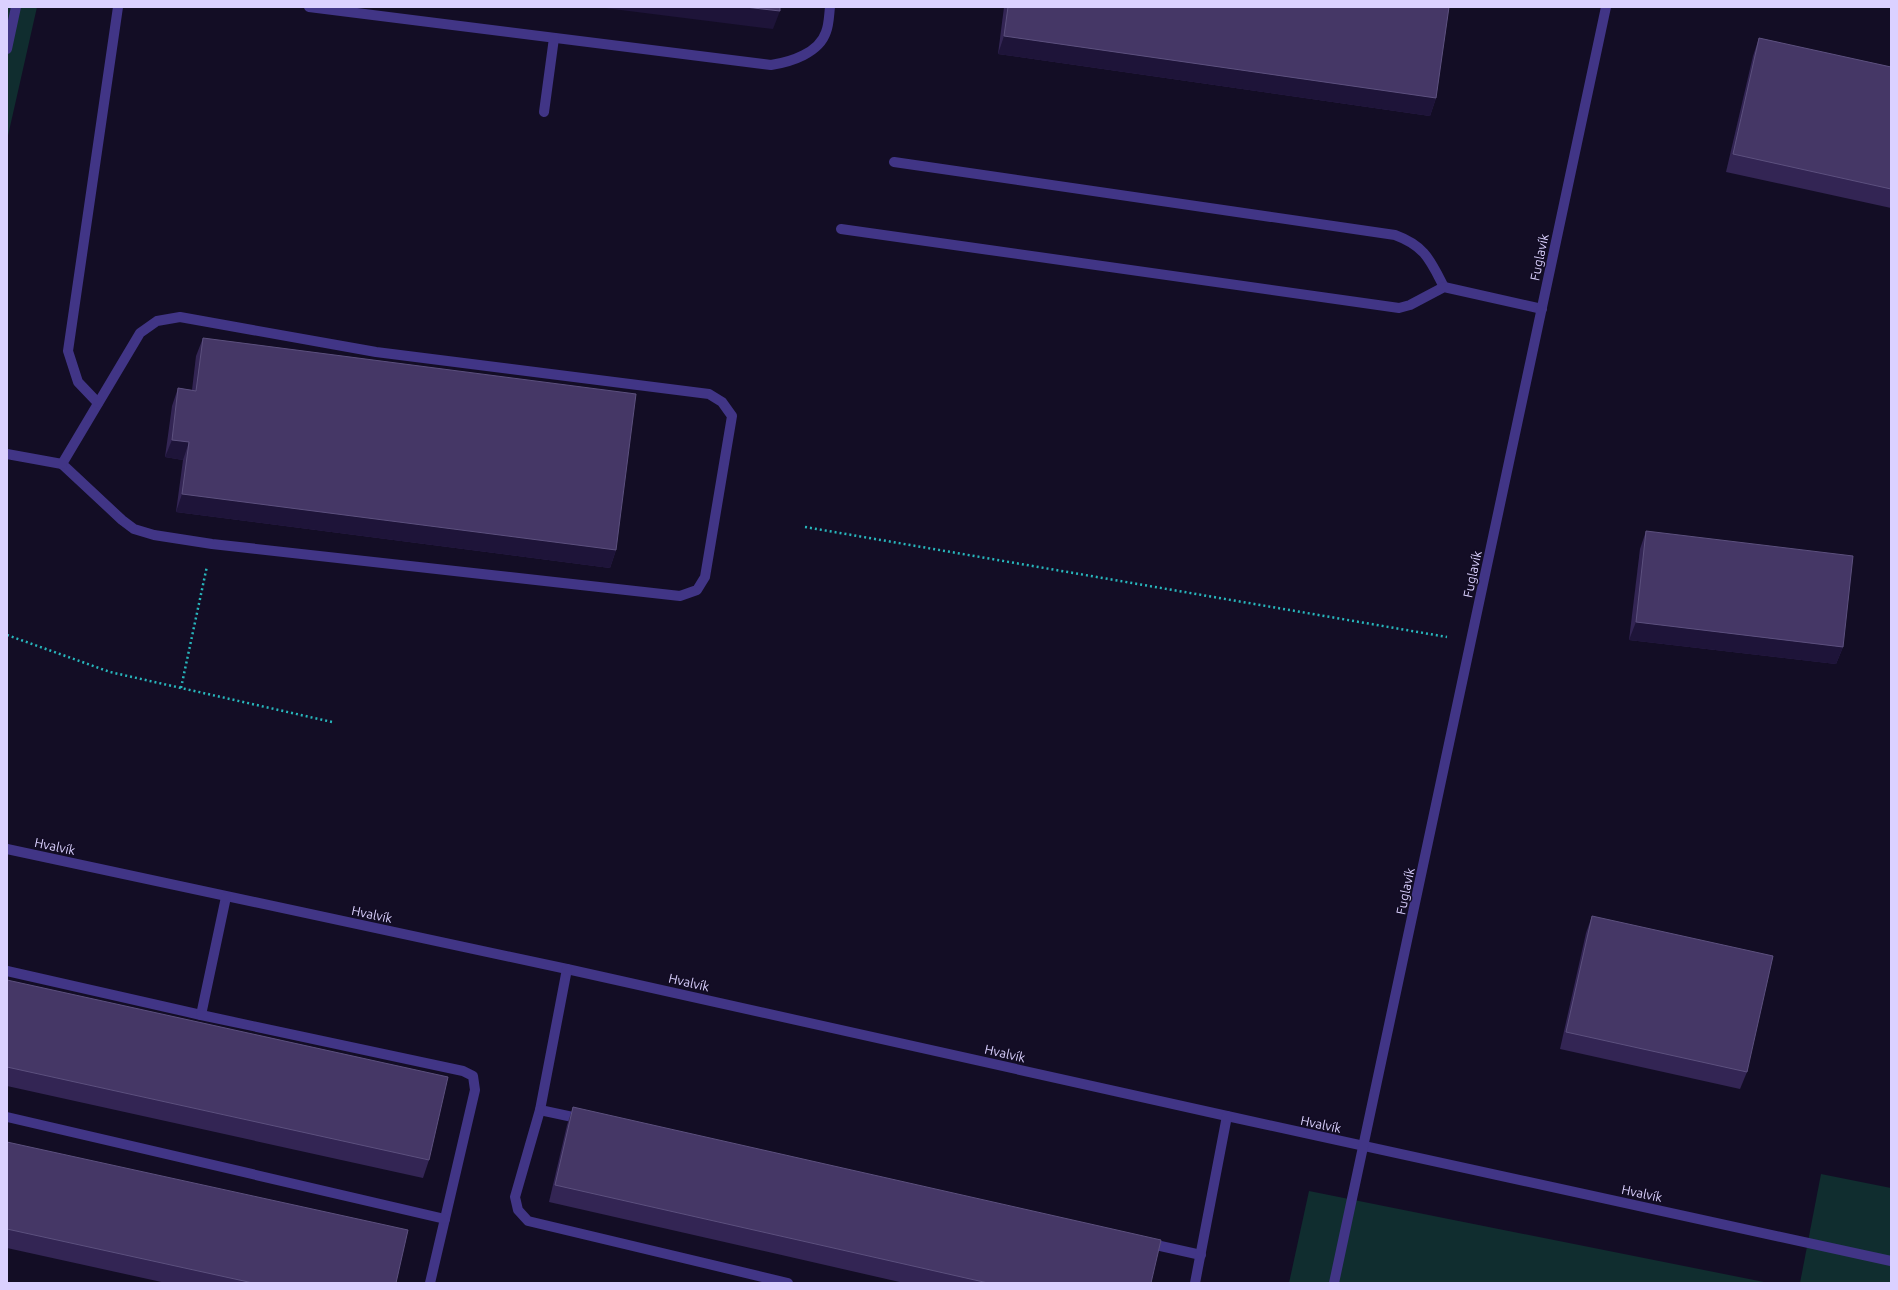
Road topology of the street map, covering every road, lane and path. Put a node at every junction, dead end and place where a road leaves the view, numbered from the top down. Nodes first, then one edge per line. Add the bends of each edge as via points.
1 (16, 7) edge
2 (118, 7) edge
3 (309, 7) edge
4 (830, 7) edge
5 (1606, 7) edge
6 (554, 38) junction
7 (7, 49) edge
8 (544, 112) dead end
9 (894, 162) dead end
10 (841, 229) dead end
11 (1444, 286) junction
12 (1542, 309) junction
13 (98, 403) junction
14 (7, 454) edge
15 (62, 464) junction
16 (806, 527) dead end
17 (212, 544) junction
18 (7, 635) edge
19 (1471, 642) junction
20 (181, 688) junction
21 (332, 722) dead end
22 (7, 849) edge
23 (226, 897) junction
24 (567, 969) junction
25 (7, 971) edge
26 (201, 1015) junction
27 (540, 1110) junction
28 (1227, 1116) junction
29 (7, 1117) edge
30 (594, 1122) edge
31 (1364, 1146) junction
32 (445, 1219) junction
33 (1139, 1241) edge
34 (1202, 1255) junction
35 (1891, 1261) edge
36 (430, 1283) edge
37 (788, 1283) edge
38 (1195, 1283) edge
39 (1334, 1283) edge

1 - 7 street
2 - 13 street via 68,351 78,382
3 - 6 street
4 - 6 street via 826,33 818,44 797,59 771,65
5 - 12 street, Fuglavík
6 - 8 street
9 - 11 street via 1395,236 1408,240 1428,256
10 - 11 street via 1399,308 1410,305
11 - 12 street
12 - 19 street, Fuglavík
13 - 15 street
13 - 17 street via 140,333 158,321 180,317 376,352 709,394 722,402 732,416 705,577 697,590 680,596
14 - 15 street
15 - 17 street via 134,529 154,535
16 - 19 path
17 - 20 path
18 - 20 path via 110,672
19 - 31 street, Fuglavík
20 - 21 path
22 - 23 street, Hvalvík
23 - 24 street, Hvalvík
23 - 26 street
24 - 27 street
24 - 28 street, Hvalvík
25 - 26 street
26 - 32 street via 463,1071 473,1076 475,1090
27 - 30 street
27 - 37 street via 515,1197 518,1210 528,1221
28 - 31 street, Hvalvík
28 - 34 street
29 - 32 street
31 - 35 street, Hvalvík
31 - 39 street
32 - 36 street
33 - 34 street
34 - 38 street

